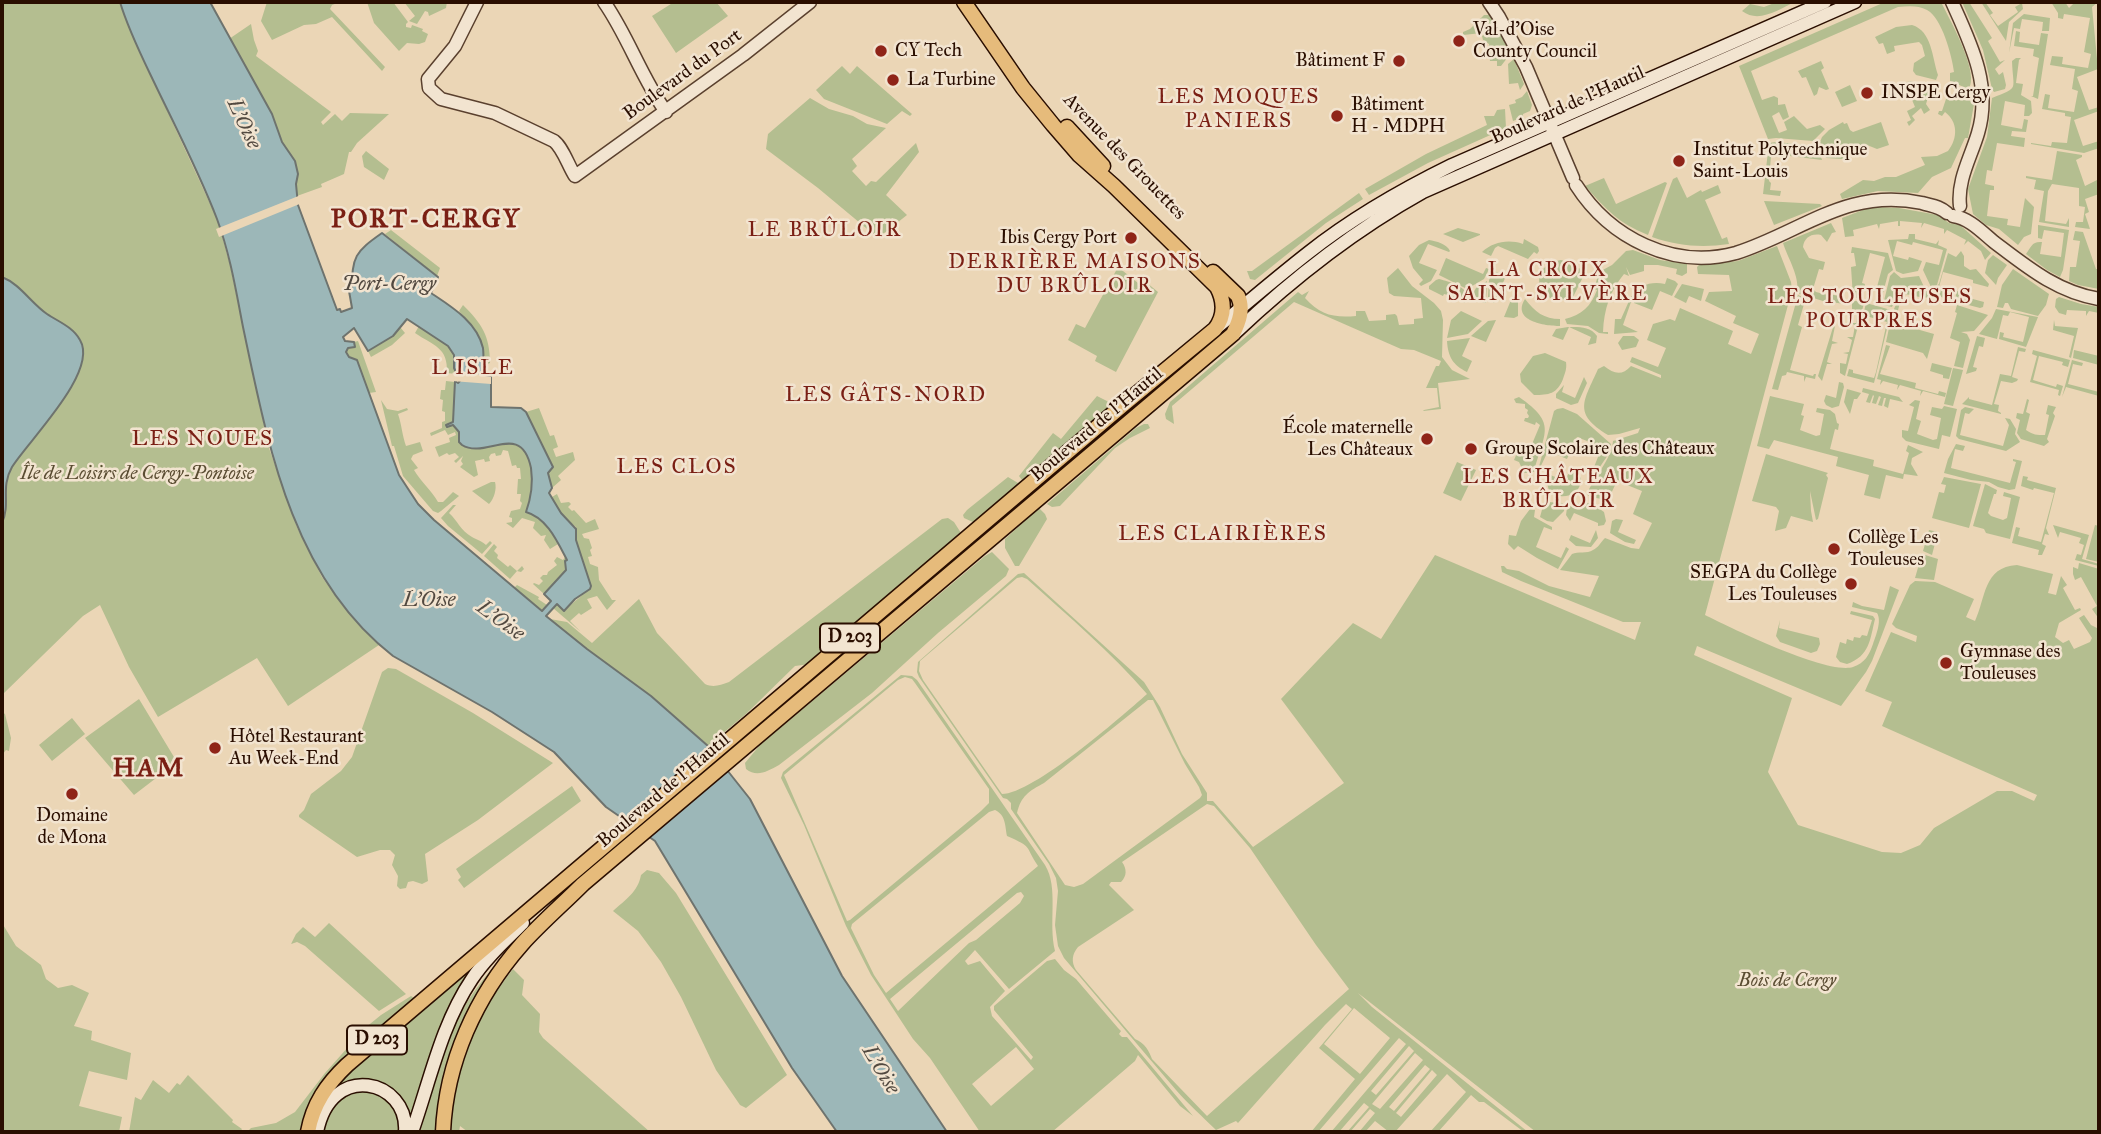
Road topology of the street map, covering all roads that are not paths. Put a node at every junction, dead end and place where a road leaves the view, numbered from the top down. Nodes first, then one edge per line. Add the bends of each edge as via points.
1 (477, 2) edge
2 (604, 2) edge
3 (810, 2) edge
4 (964, 2) edge
5 (970, 2) edge
6 (1489, 2) edge
7 (1497, 2) edge
8 (1825, 2) edge
9 (1855, 2) edge
10 (1952, 2) edge
11 (1526, 67) junction
12 (666, 112) junction
13 (1552, 128) junction
14 (1953, 208) junction
15 (1217, 287) junction
16 (2099, 299) edge
17 (1246, 305) junction
18 (1215, 330) junction
19 (1167, 369) junction
20 (1123, 405) junction
21 (1140, 414) junction
22 (1064, 478) junction
23 (619, 845) junction
24 (583, 884) junction
25 (559, 887) junction
26 (454, 1013) junction
27 (308, 1132) edge
28 (317, 1132) edge
29 (405, 1132) edge
30 (412, 1132) edge
31 (443, 1132) edge

1 - 12 street, Boulevard du Port via 450,52 428,79 430,90 441,99 503,116 554,141 576,176
2 - 12 street
3 - 12 street, Boulevard du Port
4 - 15 main road, Avenue des Grouettes via 1023,88 1079,155
5 - 17 main road, Avenue des Grouettes via 1015,68 1108,173
6 - 11 street
7 - 11 street
8 - 13 street, Boulevard de l'Hautil
9 - 13 street, Boulevard de l'Hautil
10 - 14 street via 1978,62 1983,96 1980,129
11 - 13 street
13 - 14 street via 1574,182 1604,218 1627,236 1662,252 1719,257 1863,202 1894,199
13 - 17 street, Boulevard de l'Hautil via 1402,190 1331,235
14 - 16 street via 2043,278
15 - 17 street
15 - 18 main road via 1223,311
17 - 18 street, Boulevard de l'Hautil
17 - 21 main road, Boulevard de l'Hautil via 1233,334
18 - 19 main road, Boulevard de l'Hautil
19 - 20 main road, Boulevard de l'Hautil
19 - 21 main road
20 - 22 main road via 1122,421
20 - 23 main road, Boulevard de l'Hautil / D 203 via 738,733
21 - 22 main road, Boulevard de l'Hautil / D 203
22 - 23 main road, Boulevard de l'Hautil / D 203 via 748,745
23 - 24 main road, Boulevard de l'Hautil / D 203
23 - 25 main road, Boulevard de l'Hautil / D 203
24 - 26 street, Boulevard de l'Hautil via 502,954
24 - 31 main road, D 203 via 523,943 480,1003 455,1061
25 - 26 street, Boulevard de l'Hautil via 480,968
25 - 27 main road, D 203 via 336,1075 318,1100
26 - 30 street, Boulevard de l'Hautil
28 - 29 street via 332,1098 345,1088 361,1085 380,1090 397,1104

